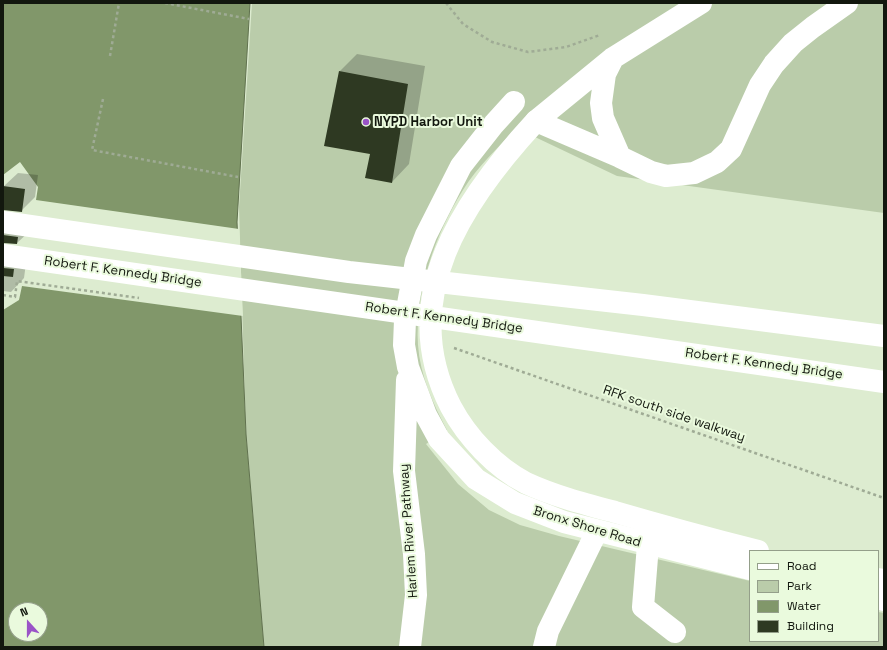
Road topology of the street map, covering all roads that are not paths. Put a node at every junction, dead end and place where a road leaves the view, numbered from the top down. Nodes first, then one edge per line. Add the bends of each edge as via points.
1 (701, 3) edge
2 (847, 3) edge
3 (613, 58) junction
4 (514, 102) dead end
5 (536, 122) junction
6 (620, 157) junction
7 (3, 222) edge
8 (3, 255) edge
9 (879, 334) edge
10 (408, 367) junction
11 (884, 382) edge
12 (597, 531) junction
13 (648, 545) junction
14 (754, 550) edge
15 (749, 569) edge
16 (674, 632) dead end
17 (410, 647) edge
18 (544, 647) edge

1 - 3 main road
2 - 6 main road via 793,43 774,64 760,85 731,149 717,162 694,173 666,176 651,172
3 - 5 main road
3 - 6 main road via 605,74 601,103 603,118
4 - 10 main road, Bronx Shore Road via 461,166 426,235 416,261 405,320 404,345
5 - 6 main road
5 - 14 main road via 504,156 485,182 440,266 432,294 430,336 445,396 458,419 478,444 507,471 525,482 580,502
7 - 9 main road via 349,272
8 - 11 main road, Robert F. Kennedy Bridge
10 - 12 main road, Bronx Shore Road via 424,410 439,439 476,479 515,504
10 - 17 main road, Harlem River Pathway via 404,471 416,595
12 - 13 main road, Bronx Shore Road
12 - 18 main road via 548,631
13 - 15 main road, Bronx Shore Road
13 - 16 main road via 643,607

